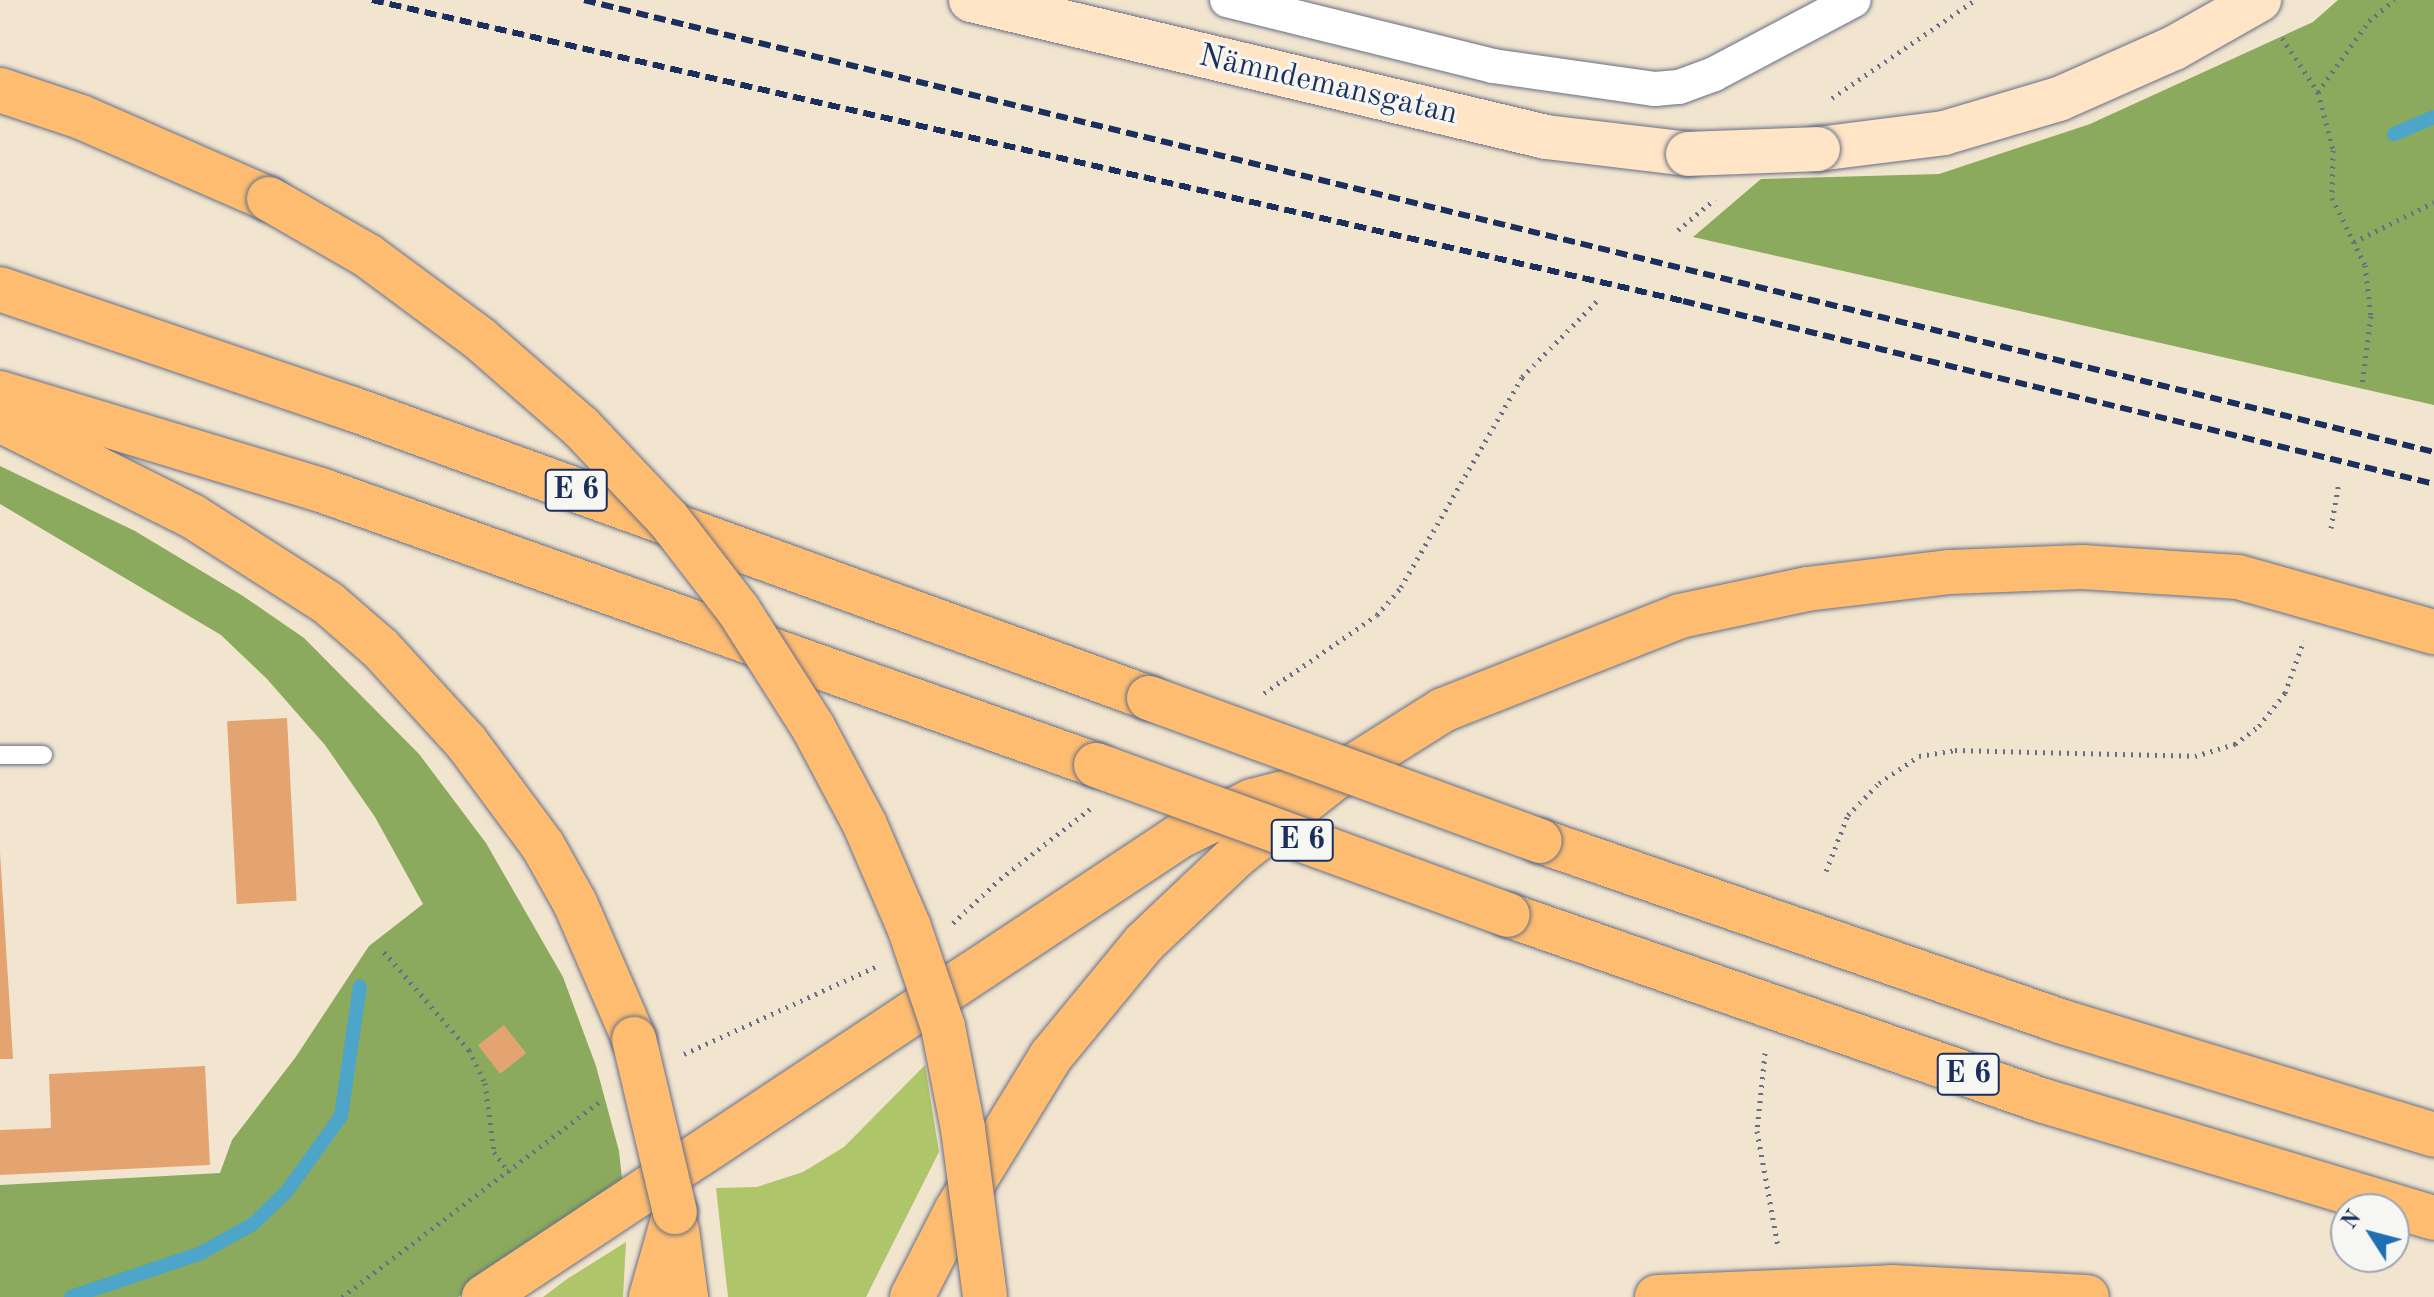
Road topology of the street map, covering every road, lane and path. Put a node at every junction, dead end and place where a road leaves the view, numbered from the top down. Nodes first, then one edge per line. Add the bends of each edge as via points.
1 (971, 0) edge
2 (1227, 0) edge
3 (1854, 0) edge
4 (1975, 0) edge
5 (2394, 0) edge
6 (2253, 3) edge
7 (1332, 12) edge
8 (0, 90) edge
9 (2318, 92) junction
10 (1832, 98) dead end
11 (1723, 193) dead end
12 (2434, 202) edge
13 (1678, 230) dead end
14 (2354, 242) junction
15 (0, 289) edge
16 (1600, 298) dead end
17 (2362, 384) dead end
18 (0, 393) edge
19 (0, 420) edge
20 (2339, 482) dead end
21 (2331, 528) dead end
22 (2434, 632) edge
23 (2304, 640) dead end
24 (1257, 698) dead end
25 (0, 755) edge
26 (43, 755) dead end
27 (1332, 780) junction
28 (1099, 783) junction
29 (1826, 871) dead end
30 (946, 927) dead end
31 (384, 952) dead end
32 (879, 964) dead end
33 (1765, 1053) dead end
34 (674, 1060) dead end
35 (610, 1096) dead end
36 (2434, 1135) edge
37 (509, 1172) junction
38 (675, 1212) junction
39 (2434, 1218) edge
40 (1781, 1256) dead end
41 (342, 1297) edge
42 (484, 1297) edge
43 (651, 1297) edge
44 (686, 1297) edge
45 (912, 1297) edge
46 (985, 1297) edge
47 (1657, 1297) edge
48 (2087, 1297) edge

1 - 6 street, Nämndemansgatan, bridge via 1546,137 1688,154 1818,149 1944,133 2059,99 2174,48
2 - 7 street
3 - 7 street via 1714,74 1655,89 1493,66
4 - 10 path
5 - 9 path via 2369,21
6 - 9 path
8 - 46 highway, bridge via 81,117 269,199 368,256 480,339 581,427 668,519 739,611 813,727 865,825 909,927 943,1027 979,1230
9 - 14 path via 2333,150 2332,198
11 - 13 path
12 - 14 path
14 - 17 path via 2365,265 2371,316
15 - 36 highway, E 6, bridge via 350,408 1540,841 2063,1022
16 - 24 path via 1522,377 1409,574 1377,615
18 - 28 highway, E 6 via 321,490
19 - 38 highway, bridge via 192,516 317,596 381,649 466,742 543,846 575,903 634,1039
20 - 21 path
22 - 27 highway via 2238,577 2067,567 1950,572 1807,589 1680,616 1565,658 1443,710
23 - 29 path via 2285,693 2259,726 2235,744 2195,756 1955,750 1919,756 1879,783 1848,815
25 - 26 lane
27 - 42 highway via 1252,801 1180,836
27 - 45 highway via 1237,855 1144,943 1060,1045 956,1211
28 - 30 path
28 - 39 highway, E 6, bridge via 1508,915 2044,1101
31 - 37 path via 469,1050 485,1083 494,1152
32 - 34 path
33 - 40 path via 1757,1131
35 - 37 path
37 - 41 path
38 - 43 highway
38 - 44 highway
47 - 48 highway via 1892,1287

